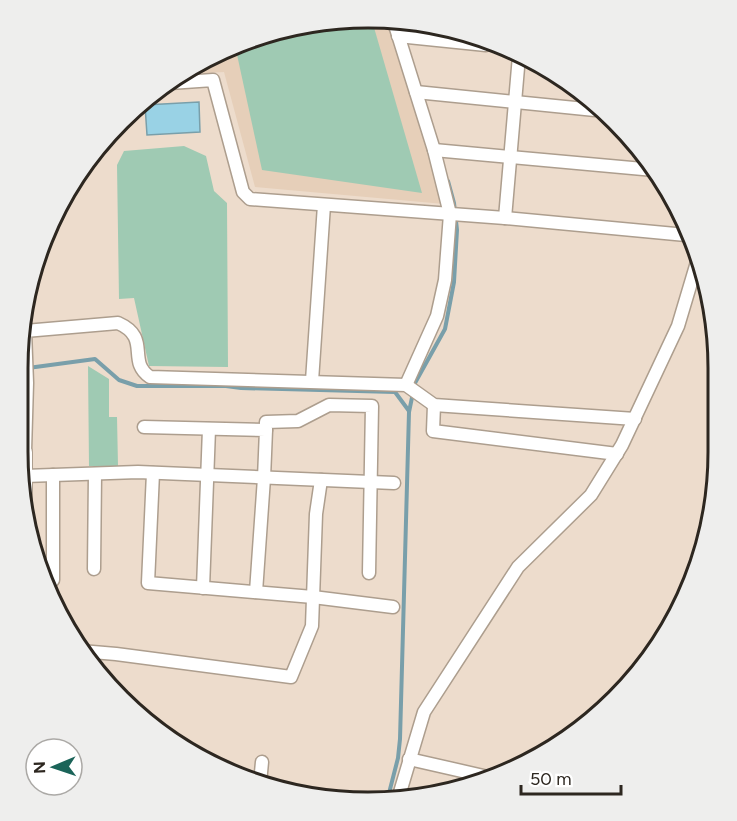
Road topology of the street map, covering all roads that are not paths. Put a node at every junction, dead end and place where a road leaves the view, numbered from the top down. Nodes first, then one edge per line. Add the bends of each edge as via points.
1 (396, 29) edge
2 (398, 36) junction
3 (465, 43) edge
4 (518, 64) edge
5 (187, 82) edge
6 (416, 92) junction
7 (514, 103) junction
8 (588, 109) edge
9 (434, 150) junction
10 (510, 157) junction
11 (643, 169) edge
12 (324, 205) junction
13 (450, 214) junction
14 (505, 218) junction
15 (681, 235) edge
16 (694, 272) edge
17 (30, 331) edge
18 (312, 381) junction
19 (406, 385) junction
20 (434, 405) junction
21 (635, 419) junction
22 (144, 427) dead end
23 (209, 429) junction
24 (266, 430) junction
25 (617, 453) junction
26 (153, 473) junction
27 (95, 474) junction
28 (53, 475) junction
29 (208, 475) junction
30 (29, 476) edge
31 (264, 478) junction
32 (321, 480) junction
33 (370, 482) junction
34 (394, 483) dead end
35 (94, 569) dead end
36 (369, 573) dead end
37 (53, 580) edge
38 (203, 588) junction
39 (256, 592) junction
40 (313, 597) junction
41 (393, 607) dead end
42 (94, 652) edge
43 (409, 759) junction
44 (262, 762) dead end
45 (477, 774) edge
46 (261, 775) edge
47 (400, 791) edge

1 - 2 street
2 - 3 street
2 - 6 street
4 - 7 street
5 - 12 street via 213,80 243,192 250,199
6 - 7 street
6 - 9 street
7 - 8 street
7 - 10 street
9 - 10 street
9 - 13 street
10 - 11 street
10 - 14 street
12 - 13 street
12 - 18 street
13 - 14 street
13 - 19 street via 445,280 437,316
14 - 15 street
16 - 21 street via 678,326
17 - 18 street via 118,323 129,327 137,339 139,365 150,377
18 - 19 street
19 - 20 street
20 - 21 street
20 - 25 street via 433,431
21 - 25 street
22 - 23 street
23 - 24 street
23 - 29 street
24 - 31 street
24 - 33 street via 266,422 298,421 329,405 372,406
25 - 43 street via 591,495 518,567 424,712
26 - 27 street
26 - 29 street
26 - 38 street via 148,583
27 - 28 street
27 - 35 street
28 - 30 street
28 - 37 street
29 - 31 street
29 - 38 street
31 - 32 street
31 - 39 street
32 - 33 street
32 - 40 street
33 - 34 street
33 - 36 street
38 - 39 street
39 - 40 street
40 - 41 street
40 - 42 street via 312,626 291,677
43 - 45 street
43 - 47 street
44 - 46 street

